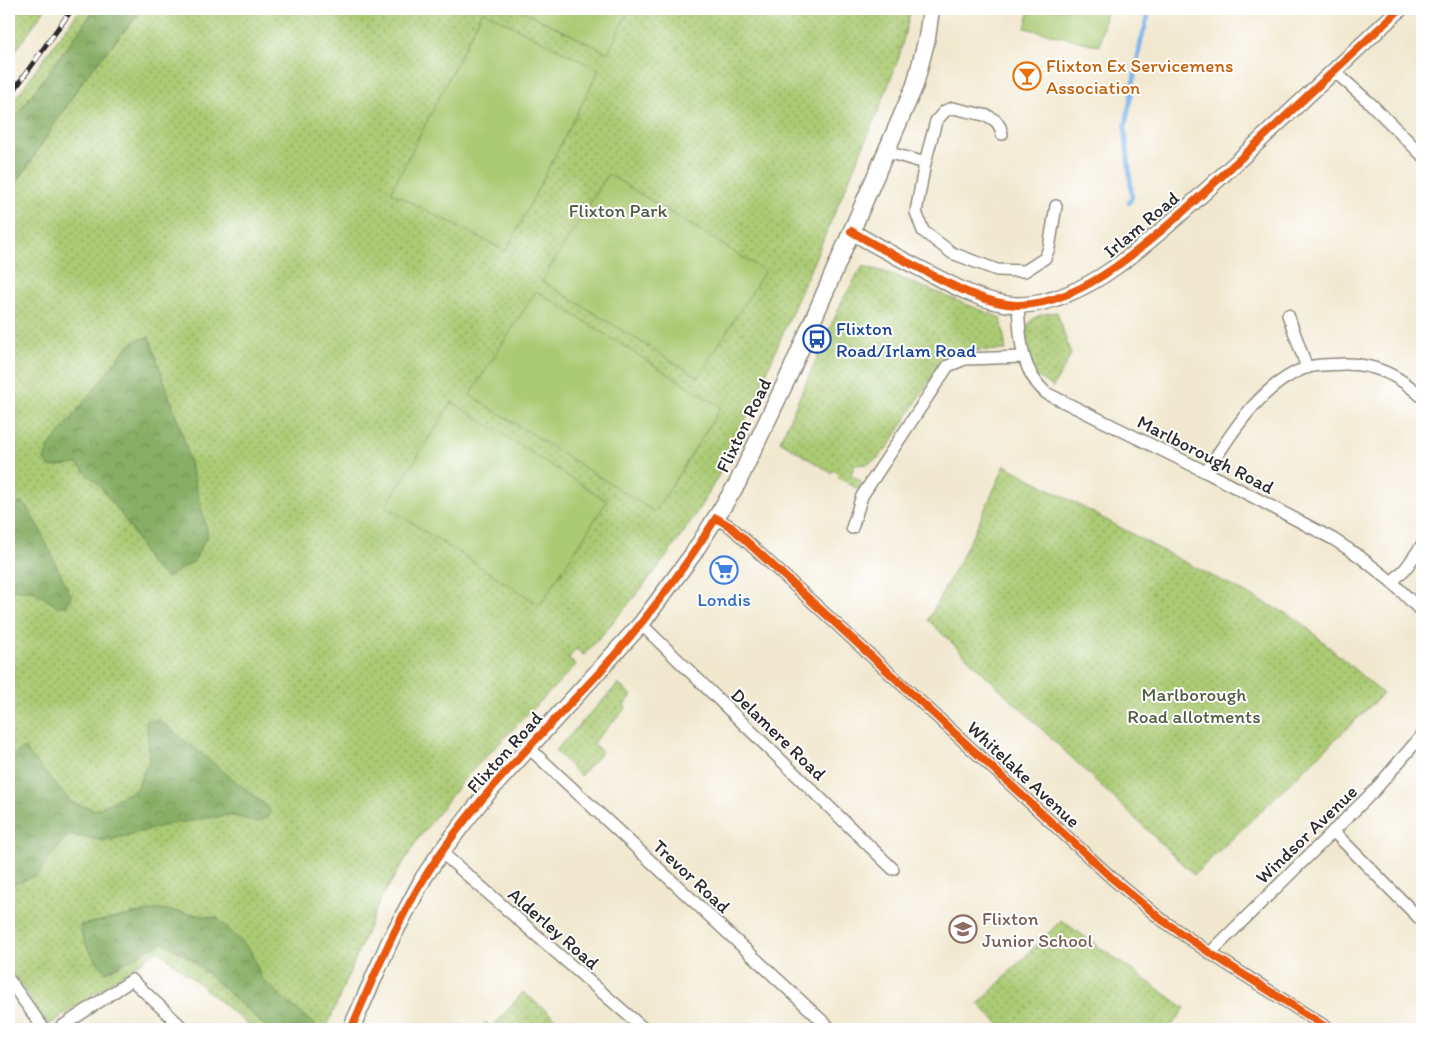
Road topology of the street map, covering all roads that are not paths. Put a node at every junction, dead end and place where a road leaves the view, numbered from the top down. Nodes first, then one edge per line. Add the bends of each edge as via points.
1 (931, 9) edge
2 (1400, 9) edge
3 (1334, 71) junction
4 (1002, 134) dead end
5 (887, 152) junction
6 (1422, 155) edge
7 (925, 163) junction
8 (1056, 206) dead end
9 (851, 231) junction
10 (1018, 305) junction
11 (1288, 315) dead end
12 (1023, 357) junction
13 (1307, 368) junction
14 (1422, 397) edge
15 (1206, 472) junction
16 (716, 518) junction
17 (852, 528) dead end
18 (1422, 545) edge
19 (1392, 582) junction
20 (1422, 612) edge
21 (641, 624) junction
22 (1422, 735) edge
23 (529, 748) junction
24 (1333, 831) junction
25 (441, 852) junction
26 (893, 869) dead end
27 (1422, 921) edge
28 (1210, 953) junction
29 (9, 980) edge
30 (44, 1029) edge
31 (58, 1029) edge
32 (184, 1029) edge
33 (350, 1029) edge
34 (644, 1029) edge
35 (831, 1029) edge
36 (1329, 1029) edge

1 - 5 main road, Flixton Road via 915,85
2 - 3 street, Irlam Road
3 - 6 street
3 - 10 street, Irlam Road via 1159,232 1113,269 1060,296
4 - 7 street via 1000,127 988,116 952,108 944,111 936,122
5 - 7 street
5 - 9 main road, Flixton Road
7 - 8 street via 916,212 922,231 952,253 997,270 1025,271 1045,258
9 - 10 street, Irlam Road via 960,289 1000,303
9 - 16 main road, Flixton Road via 754,450
10 - 12 street, Marlborough Road
11 - 13 street
12 - 15 street, Marlborough Road via 1032,379 1046,392
12 - 17 street via 965,359 948,366 862,496
13 - 14 street via 1357,364 1376,368 1395,376
13 - 15 street via 1270,389 1257,402
15 - 19 street, Marlborough Road via 1333,539
16 - 21 main road, Flixton Road
16 - 28 street, Whitelake Avenue via 731,527 1114,880 1162,920
18 - 19 street
19 - 20 street, Marlborough Road
21 - 23 main road, Flixton Road
21 - 26 street, Delamere Road
22 - 24 street, Windsor Avenue via 1374,791
23 - 25 main road, Flixton Road via 483,798
23 - 35 street, Trevor Road
24 - 27 street
24 - 28 street, Windsor Avenue
25 - 33 main road, Flixton Road via 390,941
25 - 34 street, Alderley Road
28 - 36 street, Whitelake Avenue
29 - 30 street
31 - 32 street via 132,980

